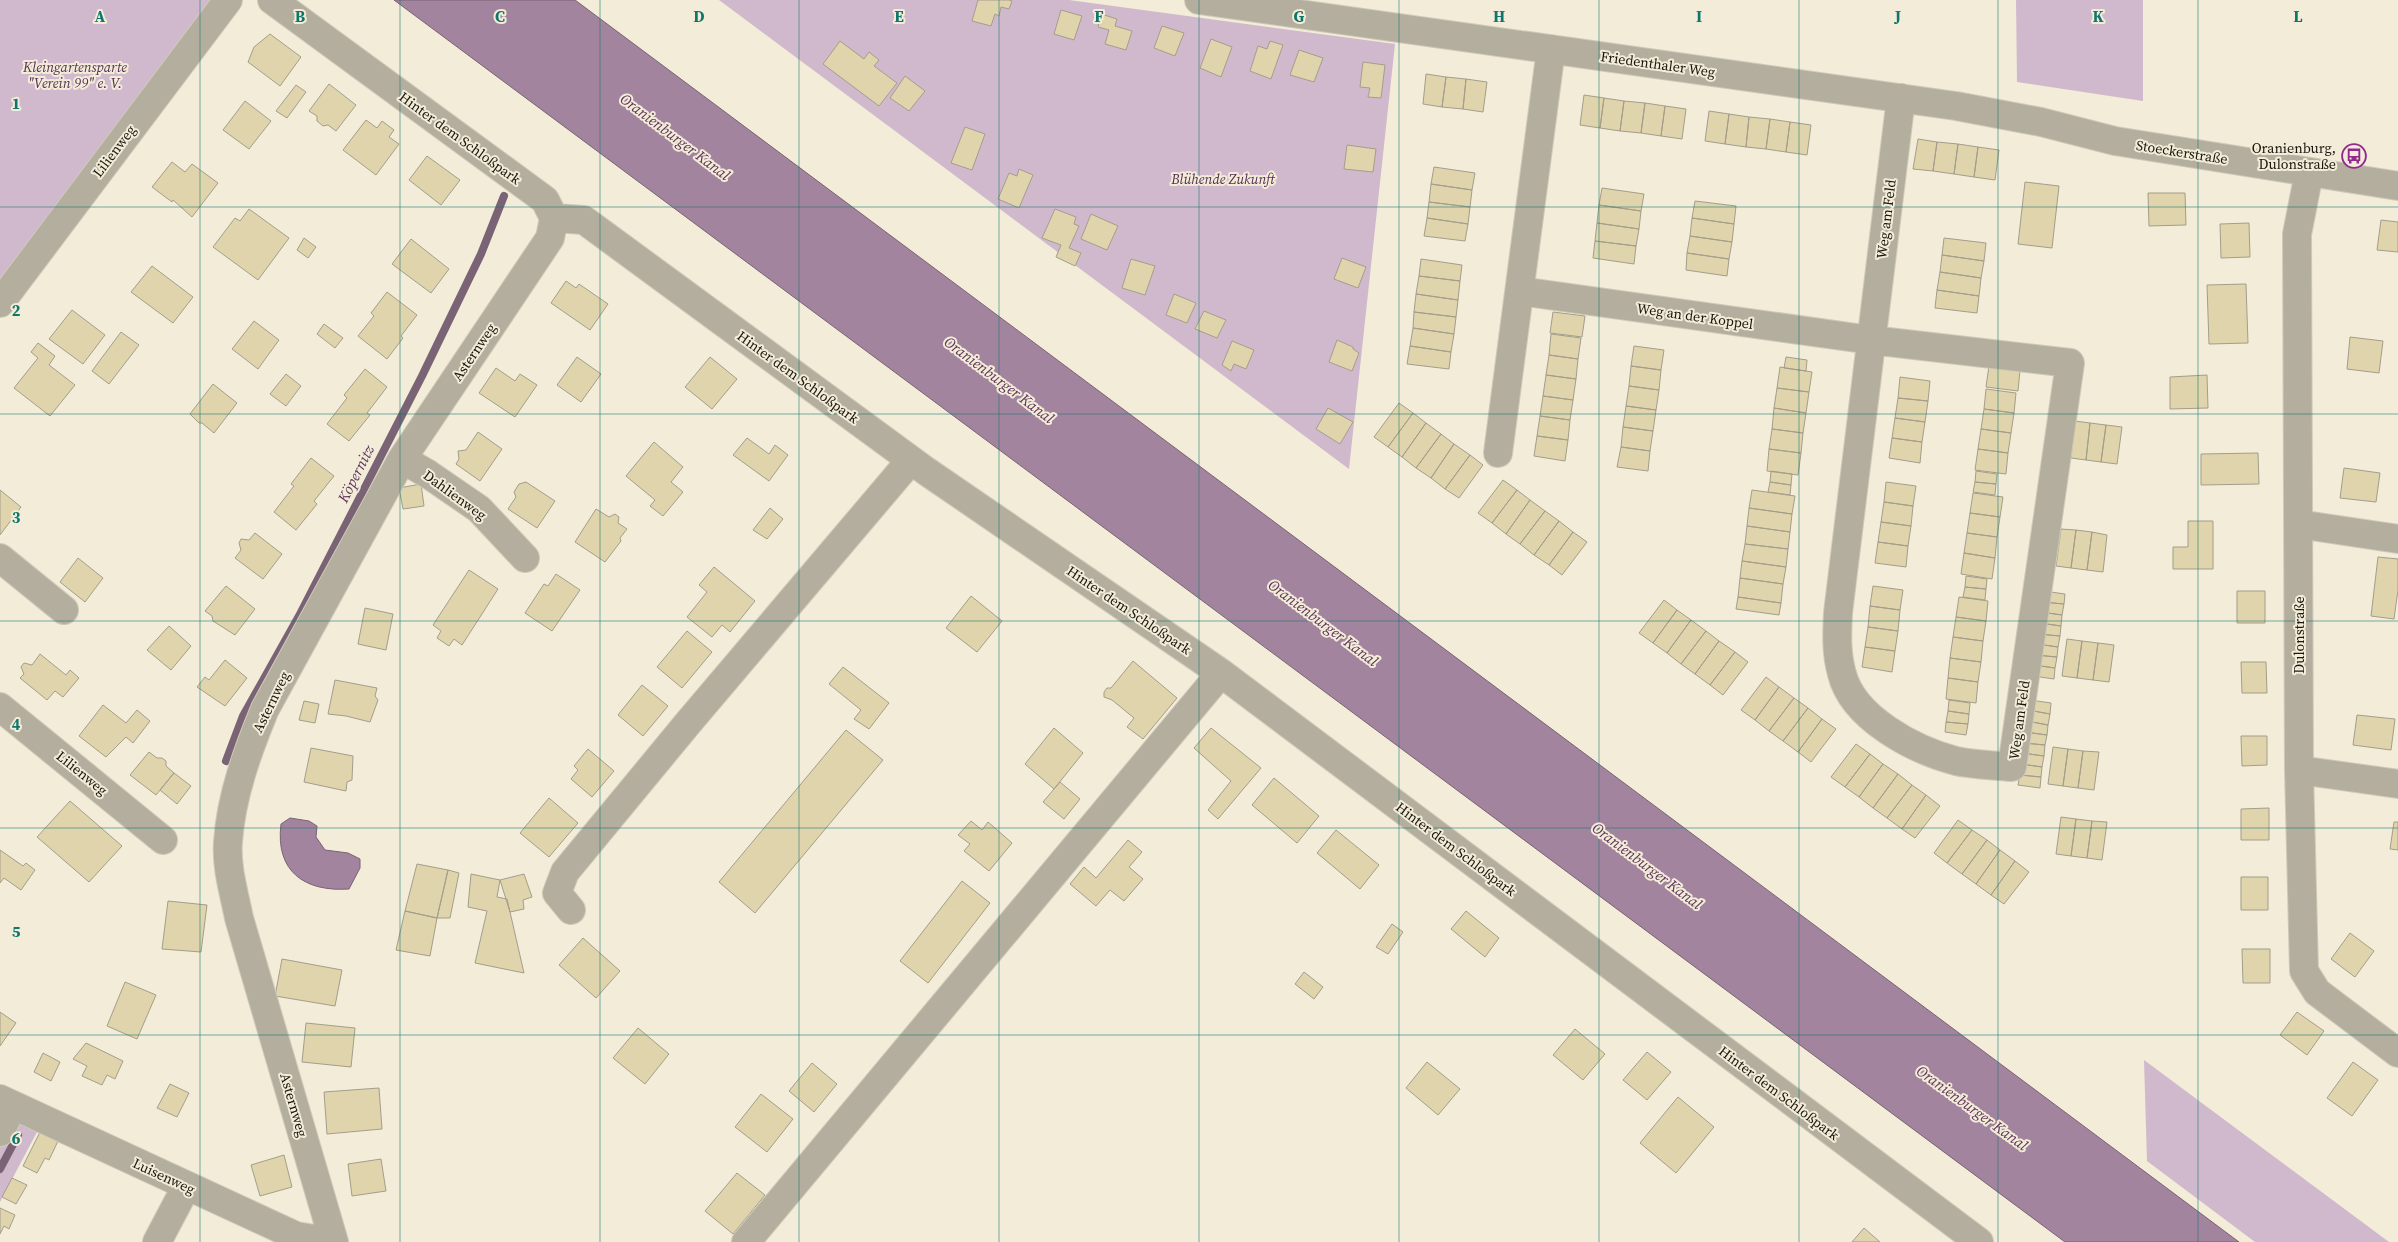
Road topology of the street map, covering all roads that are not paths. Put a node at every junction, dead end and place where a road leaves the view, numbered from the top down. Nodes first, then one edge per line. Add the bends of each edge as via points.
1 (228, 0) edge
2 (272, 0) edge
3 (1199, 0) edge
4 (1551, 49) junction
5 (1901, 98) junction
6 (2114, 141) joint
7 (2309, 173) junction
8 (2398, 186) edge
9 (554, 218) junction
10 (1520, 291) junction
11 (0, 303) edge
12 (1871, 340) junction
13 (1498, 453) dead end
14 (402, 459) junction
15 (911, 460) junction
16 (2298, 524) junction
17 (2398, 538) edge
18 (0, 558) edge
19 (526, 558) dead end
20 (64, 610) dead end
21 (1221, 673) junction
22 (0, 707) edge
23 (2299, 770) junction
24 (2398, 784) edge
25 (163, 840) dead end
26 (571, 910) dead end
27 (2398, 1053) edge
28 (7, 1102) edge
29 (0, 1132) edge
30 (186, 1187) junction
31 (332, 1237) edge
32 (158, 1242) edge
33 (746, 1242) edge
34 (1978, 1242) edge

1 - 11 street, Lilienweg
2 - 9 street, Hinter dem Schloßpark via 545,200
3 - 4 street, Friedenthaler Weg
4 - 5 street, Friedenthaler Weg
4 - 10 street
5 - 6 street, Friedenthaler Weg via 2035,121
5 - 12 street, Weg am Feld
6 - 7 street, Stoeckerstraße
7 - 8 street, Stoeckerstraße
7 - 16 street, Dulonstraße via 2296,234
9 - 14 street, Asternweg via 550,238
9 - 15 street, Hinter dem Schloßpark via 584,220
10 - 12 street, Weg an der Koppel
10 - 13 street
12 - 12 street, Weg am Feld via 2070,363 2012,768 1956,761 1887,732 1857,703 1842,676 1837,650 1838,613
14 - 19 street, Dahlienweg via 478,509
14 - 31 street, Asternweg via 265,709 250,746 231,814 228,843 239,918
15 - 21 street, Hinter dem Schloßpark
15 - 26 street via 565,872 557,893
16 - 17 street
16 - 23 street, Dulonstraße
18 - 20 street
21 - 33 street
21 - 34 street, Hinter dem Schloßpark
22 - 25 street, Lilienweg
23 - 24 street
23 - 27 street, Dulonstraße via 2304,971 2317,992
28 - 29 street
28 - 30 street, Luisenweg
30 - 31 street, Luisenweg via 296,1236
30 - 32 street

